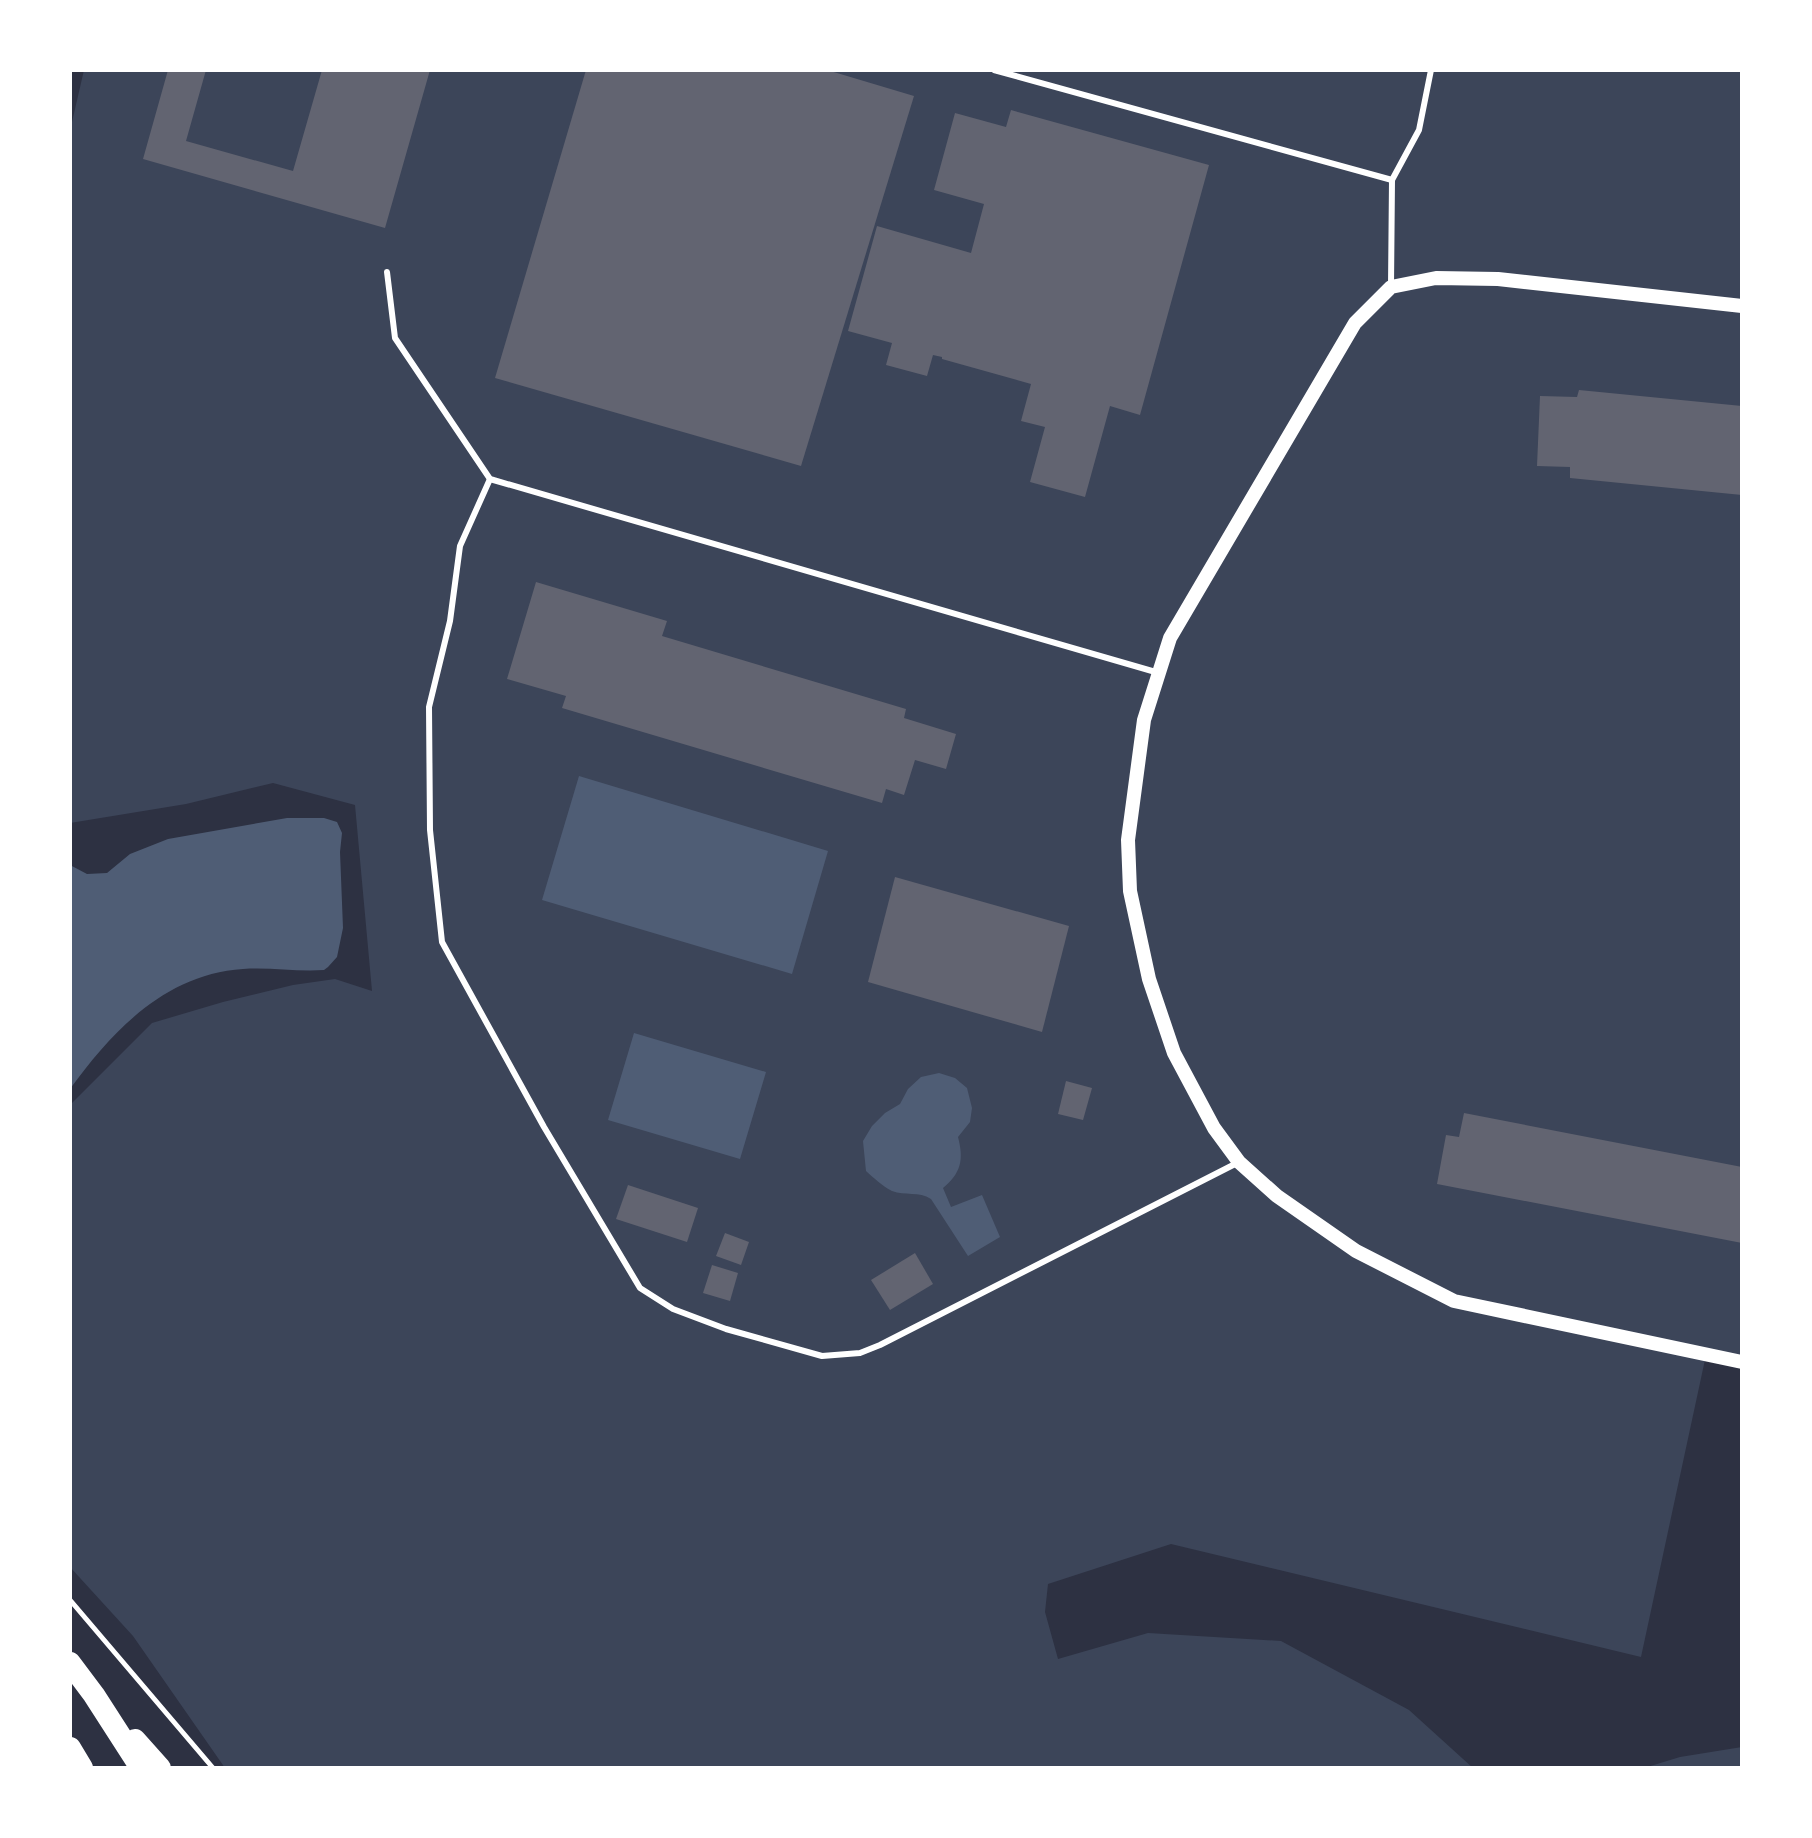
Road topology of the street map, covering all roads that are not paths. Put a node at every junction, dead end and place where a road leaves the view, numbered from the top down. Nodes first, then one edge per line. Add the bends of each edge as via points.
1 (994, 70) edge
2 (1431, 70) edge
3 (1392, 180) junction
4 (387, 272) dead end
5 (1391, 287) junction
6 (1742, 305) edge
7 (490, 479) junction
8 (1159, 673) junction
9 (1239, 1162) junction
10 (1742, 1362) edge
11 (70, 1663) edge
12 (94, 1695) junction
13 (70, 1748) edge
14 (82, 1768) edge
15 (141, 1768) edge
16 (160, 1768) edge

1 - 3 lane
2 - 3 lane via 1419,130
3 - 5 lane
4 - 7 lane via 395,338
5 - 6 street via 1436,278 1498,279
5 - 8 street via 1355,323 1170,638
7 - 8 lane
7 - 9 lane via 460,546 450,621 429,707 430,830 442,942 640,1288 673,1309 726,1329 822,1356 860,1353
8 - 9 street via 1144,720 1132,803 1130,891 1149,979 1174,1053 1214,1128
9 - 10 street via 1277,1196 1356,1251 1454,1301
11 - 12 highway
12 - 15 highway
12 - 16 highway
13 - 14 highway

